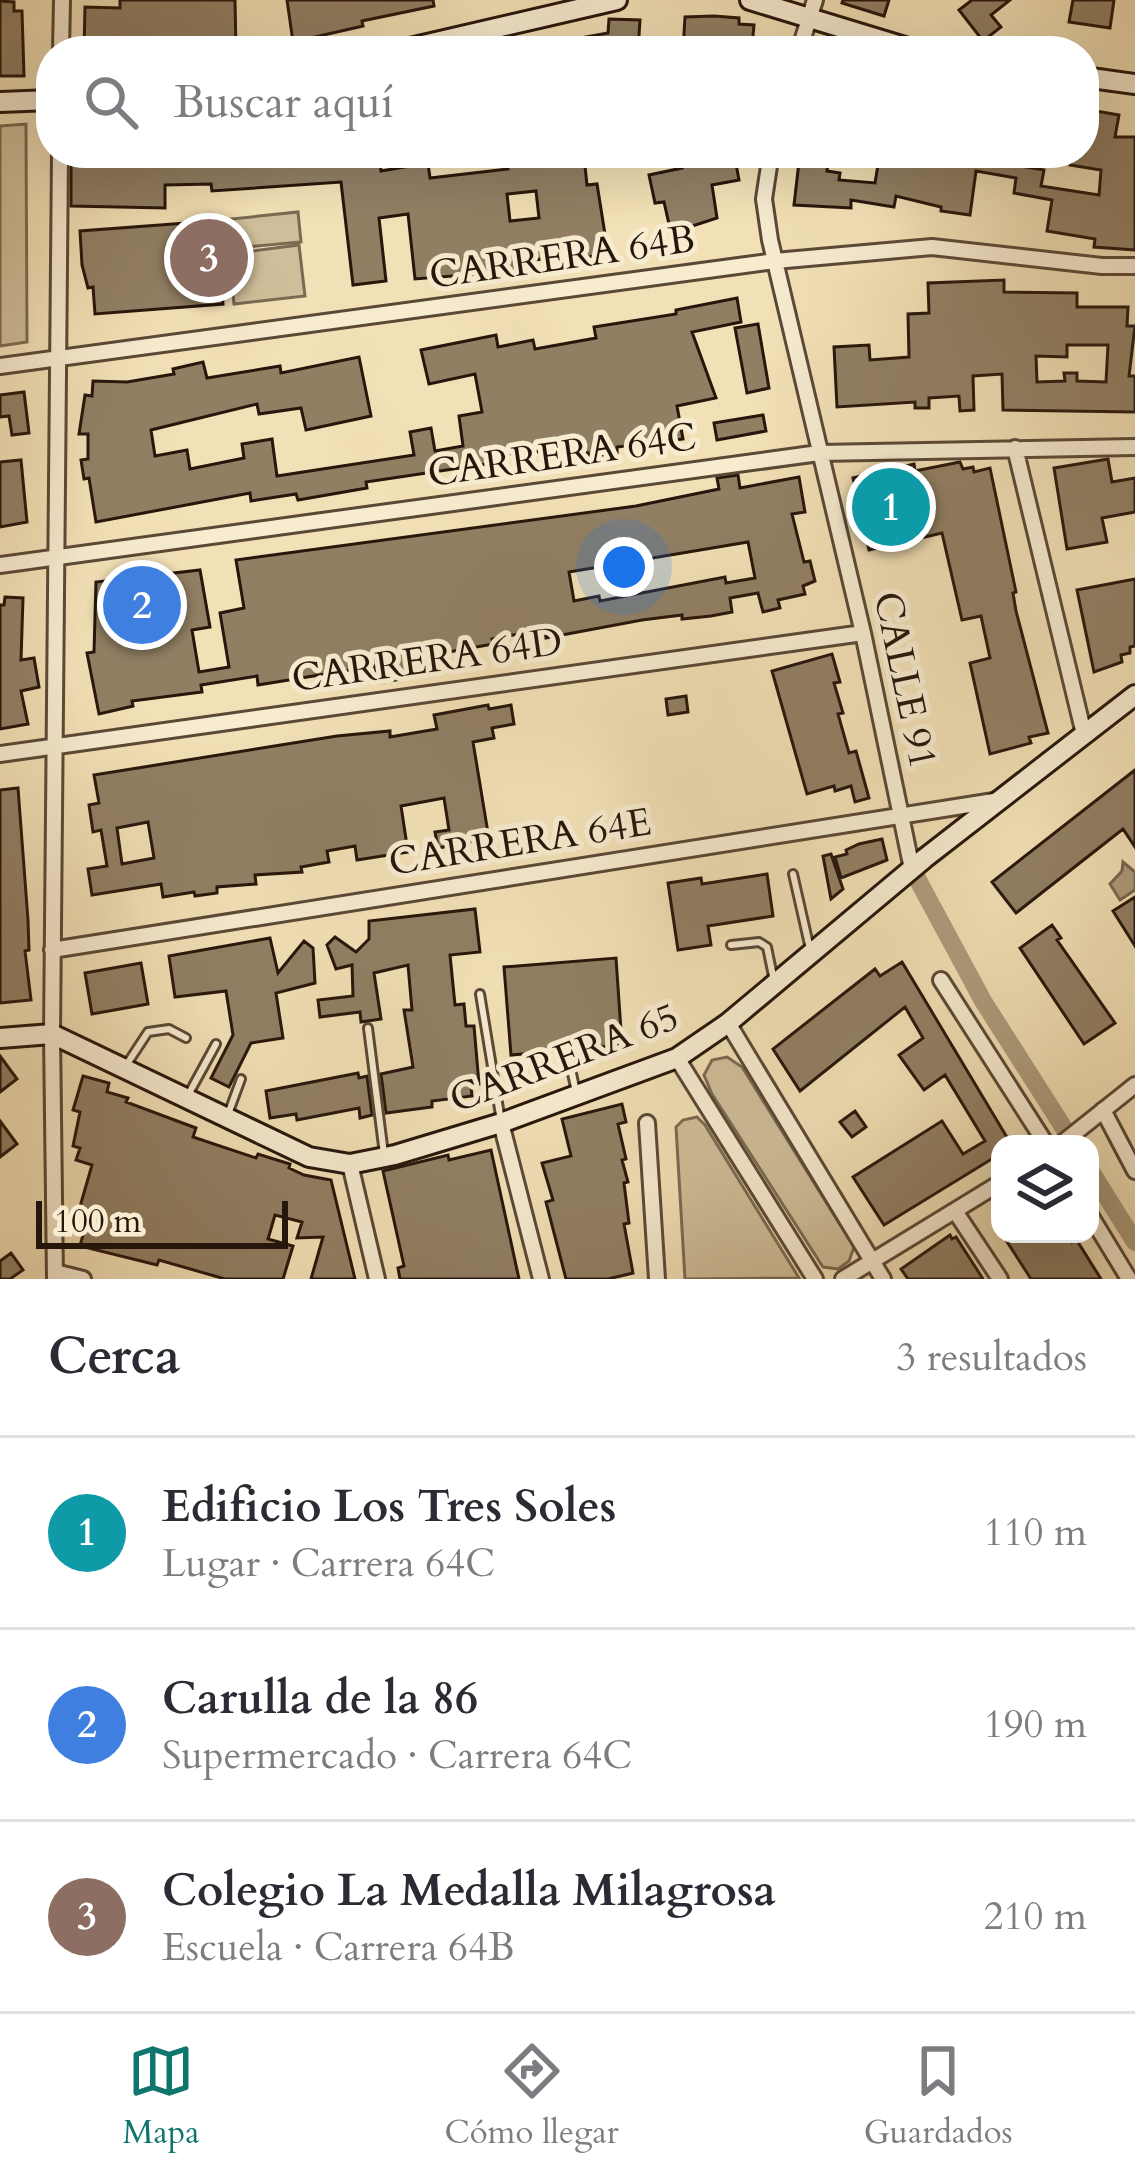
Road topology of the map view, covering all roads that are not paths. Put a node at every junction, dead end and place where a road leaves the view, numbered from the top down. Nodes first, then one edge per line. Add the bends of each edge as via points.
1 (62, 0) edge
2 (617, 0) edge
3 (750, 0) edge
4 (815, 0) edge
5 (808, 20) junction
6 (62, 36) edge
7 (462, 36) edge
8 (804, 36) edge
9 (865, 36) edge
10 (1099, 79) edge
11 (1135, 84) edge
12 (36, 101) edge
13 (0, 102) edge
14 (61, 168) edge
15 (768, 168) edge
16 (775, 261) junction
17 (1135, 266) edge
18 (58, 358) junction
19 (0, 366) edge
20 (1135, 447) edge
21 (1015, 448) junction
22 (819, 453) junction
23 (56, 558) junction
24 (0, 565) edge
25 (863, 632) junction
26 (1135, 695) edge
27 (1084, 734) junction
28 (54, 745) junction
29 (0, 754) edge
30 (999, 801) junction
31 (900, 816) junction
32 (912, 869) junction
33 (794, 874) dead end
34 (731, 945) dead end
35 (52, 950) junction
36 (811, 953) junction
37 (941, 980) dead end
38 (774, 984) junction
39 (480, 994) dead end
40 (728, 1023) junction
41 (368, 1028) dead end
42 (52, 1034) junction
43 (0, 1038) edge
44 (186, 1038) dead end
45 (216, 1044) dead end
46 (568, 1055) dead end
47 (677, 1058) junction
48 (123, 1070) junction
49 (241, 1079) dead end
50 (1135, 1085) edge
51 (577, 1095) junction
52 (185, 1101) junction
53 (1103, 1110) junction
54 (226, 1120) junction
55 (647, 1123) dead end
56 (501, 1124) junction
57 (1040, 1135) edge
58 (1073, 1135) edge
59 (385, 1157) junction
60 (350, 1164) junction
61 (1135, 1171) edge
62 (991, 1189) edge
63 (955, 1211) junction
64 (1099, 1230) edge
65 (873, 1262) junction
66 (55, 1276) edge
67 (83, 1279) edge
68 (377, 1279) edge
69 (541, 1279) edge
70 (658, 1279) edge
71 (815, 1279) edge
72 (844, 1279) edge
73 (883, 1279) edge
74 (1000, 1279) edge
75 (1129, 1279) edge

1 - 6 street
2 - 7 street
3 - 5 street
4 - 5 street
5 - 8 street
5 - 9 street
10 - 11 street
12 - 13 street
14 - 18 street
15 - 16 street, CALLE 91 via 764,199
16 - 17 street, CARRERA 64B via 932,247
16 - 18 street, CARRERA 64B
16 - 22 street, CALLE 91
18 - 19 street, CARRERA 64B
18 - 23 street
20 - 21 street, CARRERA 64C
21 - 22 street, CARRERA 64C
21 - 27 street
22 - 23 street, CARRERA 64C
22 - 25 street, CALLE 91
23 - 24 street, CARRERA 64C
23 - 28 street
25 - 28 street, CARRERA 64D
25 - 31 street, CALLE 91
26 - 27 street, CARRERA 65
27 - 30 street, CARRERA 65
28 - 29 street, CARRERA 64D
28 - 35 street
30 - 31 street, CARRERA 64E
30 - 32 street, CARRERA 65
31 - 32 street, CALLE 91
31 - 35 street, CARRERA 64E
32 - 36 street, CARRERA 65
33 - 36 lane
34 - 38 lane via 767,947
35 - 42 street
36 - 38 street, CARRERA 65
37 - 57 street
38 - 40 street, CARRERA 65
39 - 56 lane
40 - 47 street, CARRERA 65
40 - 65 street
41 - 59 lane
42 - 43 street
42 - 48 street, CARRERA 65
42 - 66 street
44 - 48 lane via 170,1029 148,1032
45 - 52 lane
46 - 51 lane
47 - 51 street, CARRERA 65
47 - 71 street
48 - 52 street, CARRERA 65
49 - 54 lane
50 - 53 street
51 - 56 street, CARRERA 65
52 - 54 street, CARRERA 65
53 - 58 street
53 - 61 street
54 - 60 street, CARRERA 65 via 309,1157
55 - 70 street
56 - 59 street, CARRERA 65
56 - 69 street
59 - 60 street, CARRERA 65
60 - 68 street
62 - 63 street
63 - 65 street
63 - 74 street
64 - 75 street
65 - 72 street
65 - 73 street
66 - 67 street

